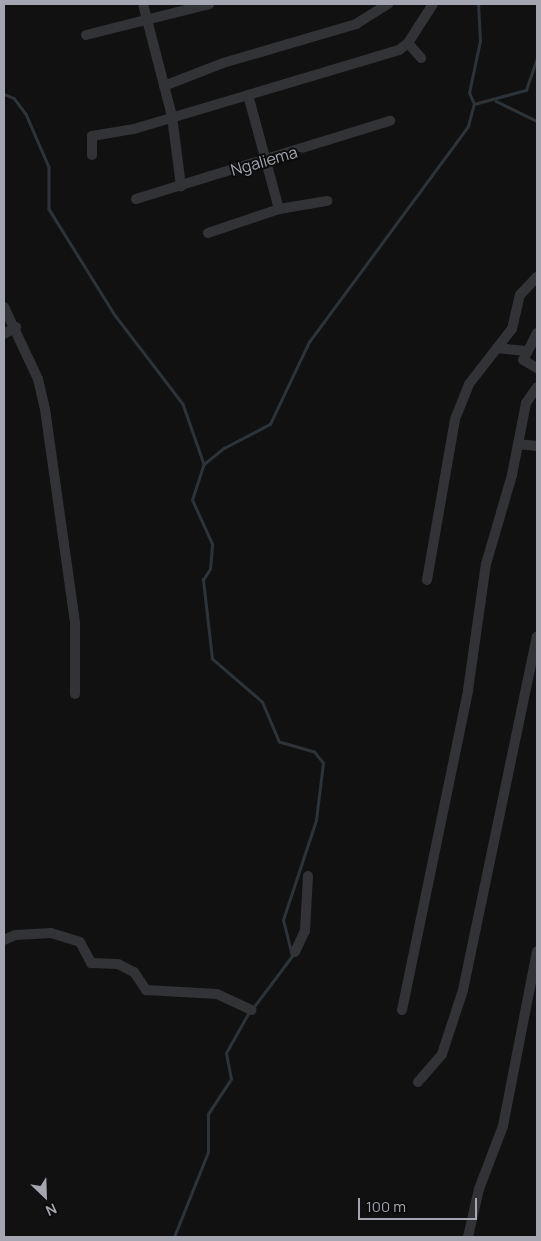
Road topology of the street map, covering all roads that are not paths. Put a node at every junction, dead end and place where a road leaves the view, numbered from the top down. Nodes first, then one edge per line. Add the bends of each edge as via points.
1 (143, 4) edge
2 (209, 4) edge
3 (388, 4) edge
4 (433, 4) edge
5 (146, 18) junction
6 (86, 35) dead end
7 (408, 43) junction
8 (421, 58) dead end
9 (164, 86) junction
10 (248, 94) junction
11 (172, 116) junction
12 (390, 121) dead end
13 (92, 155) dead end
14 (264, 162) junction
15 (181, 186) junction
16 (136, 199) dead end
17 (327, 201) dead end
18 (279, 209) junction
19 (208, 234) dead end
20 (537, 277) edge
21 (4, 307) edge
22 (16, 327) junction
23 (537, 333) edge
24 (4, 334) edge
25 (497, 348) junction
26 (525, 351) junction
27 (537, 368) edge
28 (537, 387) edge
29 (518, 444) junction
30 (537, 446) edge
31 (427, 580) dead end
32 (537, 637) edge
33 (75, 694) dead end
34 (308, 876) dead end
35 (4, 940) edge
36 (537, 951) edge
37 (294, 952) dead end
38 (251, 1010) dead end
39 (402, 1010) dead end
40 (418, 1082) dead end
41 (468, 1237) edge

1 - 5 street
2 - 5 street
3 - 9 street via 356,24 222,63
4 - 7 street
5 - 6 street
5 - 9 street
7 - 8 street
7 - 10 street via 399,50
9 - 11 street
10 - 11 street
10 - 14 street
11 - 13 street via 92,136
11 - 15 street
12 - 14 street, Ngaliema
14 - 15 street, Ngaliema
14 - 18 street
15 - 16 street, Ngaliema
17 - 18 street
18 - 19 street
20 - 25 street via 520,295 512,329
21 - 22 street
22 - 24 street
22 - 33 street via 45,409 75,623
23 - 26 street
25 - 26 street
25 - 31 street via 469,384 455,419
26 - 27 street via 523,360
28 - 29 street via 526,403
29 - 30 street
29 - 39 street via 486,564 468,690
32 - 40 street via 463,990 442,1054
34 - 37 street via 305,931
35 - 38 street via 15,935 51,934 80,942 91,963 118,964 134,972 146,990 216,994
36 - 41 street via 503,1126 479,1188

